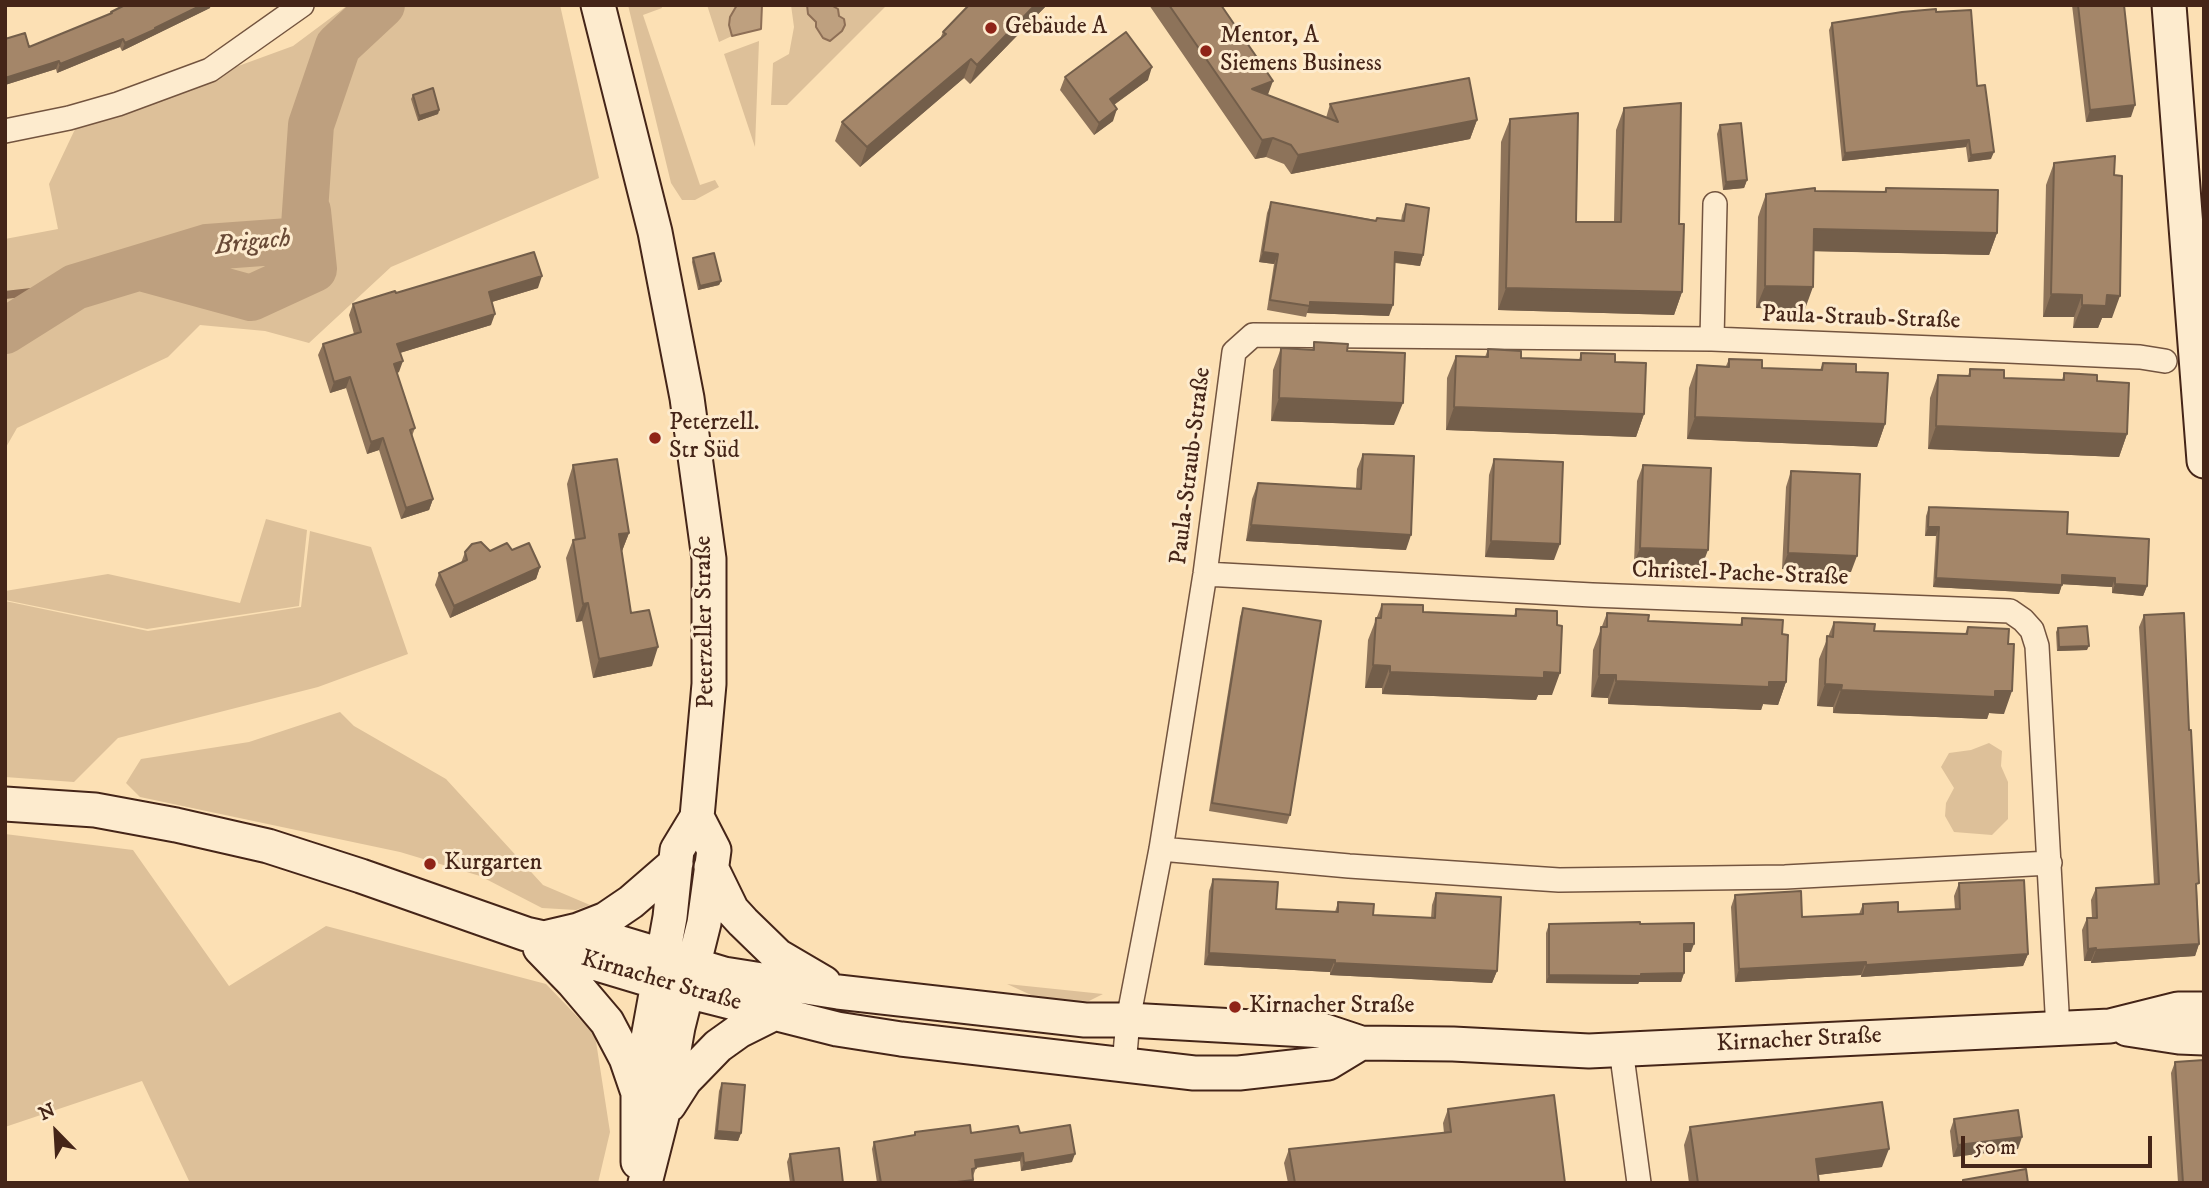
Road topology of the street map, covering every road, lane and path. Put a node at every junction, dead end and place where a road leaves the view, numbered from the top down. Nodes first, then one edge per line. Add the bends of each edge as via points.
1 (302, 5) edge
2 (598, 5) edge
3 (2169, 5) edge
4 (5, 131) edge
5 (1715, 204) dead end
6 (1712, 340) junction
7 (2165, 361) dead end
8 (2204, 461) edge
9 (1205, 574) junction
10 (5, 804) edge
11 (697, 817) junction
12 (1161, 849) junction
13 (676, 863) junction
14 (2050, 863) junction
15 (711, 867) junction
16 (578, 930) junction
17 (535, 936) junction
18 (675, 973) junction
19 (838, 992) junction
20 (2204, 1009) edge
21 (775, 1013) junction
22 (1128, 1020) junction
23 (2110, 1027) junction
24 (2058, 1030) junction
25 (2204, 1038) edge
26 (1362, 1043) junction
27 (1621, 1049) junction
28 (1124, 1065) junction
29 (638, 1093) junction
30 (662, 1116) junction
31 (638, 1183) edge
32 (645, 1183) edge
33 (1639, 1183) edge

1 - 4 street via 210,70 118,104
2 - 11 main road, Peterzeller Straße via 655,232 687,398 709,559 709,684
3 - 8 main road
5 - 6 street
6 - 7 street, Paula-Straub-Straße
6 - 9 street, Paula-Straub-Straße via 1253,335 1234,352
9 - 12 street, Paula-Straub-Straße
9 - 14 street, Christel-Pache-Straße via 2010,611 2032,630 2037,646
10 - 17 main road, Kirnacher Straße via 95,810 268,846
11 - 13 main road via 677,850
11 - 15 main road via 714,850
12 - 14 street via 1559,880 1785,877
12 - 22 street, Paula-Straub-Straße
13 - 16 main road via 631,902
13 - 18 main road
14 - 24 street, Christel-Pache-Straße
15 - 18 main road via 704,923
15 - 19 main road via 743,922 779,956
16 - 17 main road, Kirnacher Straße
16 - 18 main road, Kirnacher Straße
17 - 18 main road, Kirnacher Straße via 564,954
17 - 29 main road via 607,1022
18 - 19 main road, Kirnacher Straße via 724,974
18 - 21 main road, Kirnacher Straße
18 - 29 main road
18 - 30 main road
19 - 22 main road, Kirnacher Straße via 1085,1020
20 - 23 main road, Kirnacher Straße via 2178,1009
21 - 28 main road, Kirnacher Straße via 888,1037
21 - 30 main road via 718,1045 685,1080
22 - 26 main road, Kirnacher Straße via 1325,1031
22 - 28 street, Paula-Straub-Straße
23 - 24 main road, Kirnacher Straße
23 - 25 main road, Kirnacher Straße
24 - 27 main road, Kirnacher Straße
26 - 27 main road, Kirnacher Straße
26 - 28 main road, Kirnacher Straße via 1328,1063 1239,1073
27 - 33 street
29 - 31 main road
30 - 32 main road

